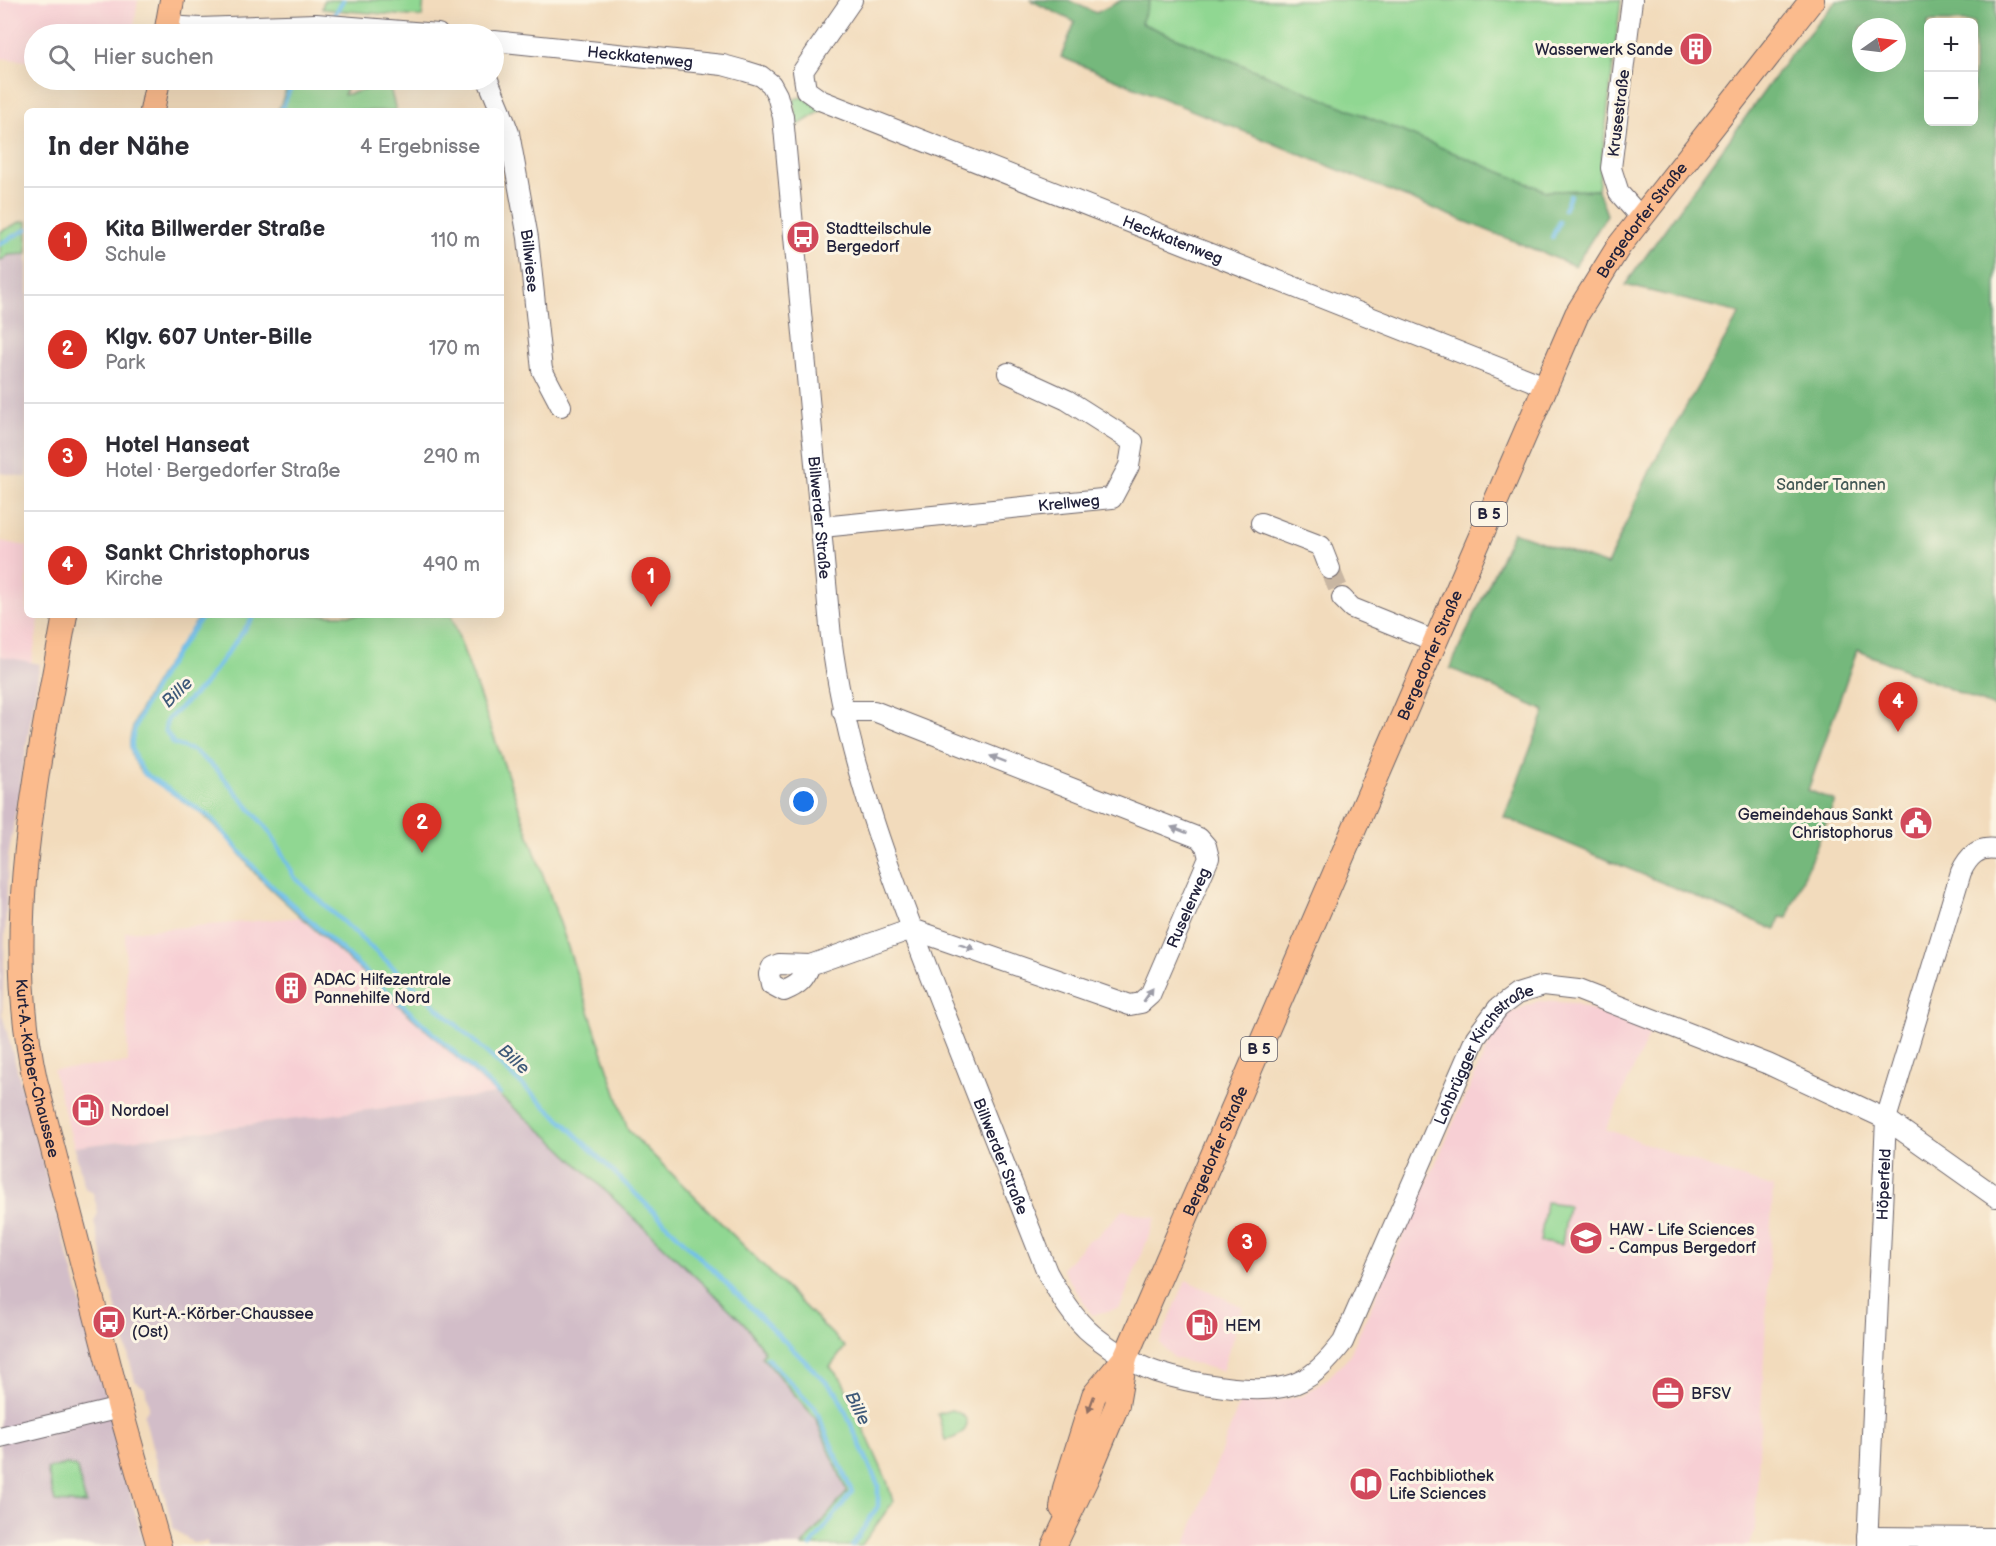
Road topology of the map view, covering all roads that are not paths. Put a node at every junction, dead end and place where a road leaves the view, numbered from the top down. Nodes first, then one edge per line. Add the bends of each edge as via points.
1 (172, 0) edge
2 (852, 0) edge
3 (1632, 0) edge
4 (1812, 0) edge
5 (168, 24) edge
6 (504, 42) edge
7 (156, 90) edge
8 (492, 90) edge
9 (777, 95) joint
10 (153, 108) edge
11 (500, 108) edge
12 (504, 119) edge
13 (1641, 218) junction
14 (1008, 373) dead end
15 (1545, 386) junction
16 (561, 406) dead end
17 (1262, 523) dead end
18 (822, 527) junction
19 (1330, 569) tunnel mouth
20 (1342, 598) tunnel mouth
21 (64, 618) edge
22 (1434, 641) junction
23 (842, 711) junction
24 (1991, 849) edge
25 (912, 929) junction
26 (810, 965) dead end
27 (1886, 1119) junction
28 (1996, 1197) edge
29 (1125, 1358) junction
30 (120, 1408) junction
31 (0, 1437) edge
32 (1996, 1538) edge
33 (1056, 1540) edge
34 (1867, 1542) edge
35 (159, 1546) edge

1 - 5 main road
2 - 15 street, Heckkatenweg via 805,66 803,76 808,93 824,102
3 - 13 street, Krusestraße via 1611,168 1619,193
4 - 13 main road, Bergedorfer Straße / B 5
6 - 9 street, Heckkatenweg via 723,65 761,76
7 - 10 main road
8 - 11 street, Billwiese
9 - 18 street, Billwerder Straße via 783,117
12 - 16 street, Billwiese via 528,238 542,370
13 - 15 main road, Bergedorfer Straße / B 5 via 1606,265 1577,314
14 - 18 street, Krellweg via 1068,400 1133,442 1129,466 1112,498
15 - 22 main road, Bergedorfer Straße / B 5
17 - 19 street via 1321,546
18 - 23 street, Billwerder Straße via 827,605
20 - 22 street via 1352,608
21 - 30 main road, Kurt-A.-Körber-Chaussee via 25,855 20,932 25,1016 35,1080
22 - 29 main road, Bergedorfer Straße / B 5
23 - 25 street, Billwerder Straße via 852,756
25 -> 23 street, Ruselerweg via 1130,1005 1138,1004 1150,995 1207,866 1209,852 1199,838 885,715
24 - 27 street, Höperfeld via 1970,856 1961,872
25 - 26 street
25 - 29 street, Billwerder Straße via 1047,1272 1065,1303 1091,1333
27 - 28 street, Lohbrügger Kirchstraße
27 - 29 street, Lohbrügger Kirchstraße via 1768,1064 1578,990 1543,986 1516,994 1498,1008 1476,1037 1343,1342 1322,1366 1288,1386 1247,1388 1155,1372
27 - 34 street, Höperfeld
29 - 33 main road, Bergedorfer Straße / B 5 via 1117,1405
30 - 31 street
30 - 35 main road, Kurt-A.-Körber-Chaussee
32 - 34 street

